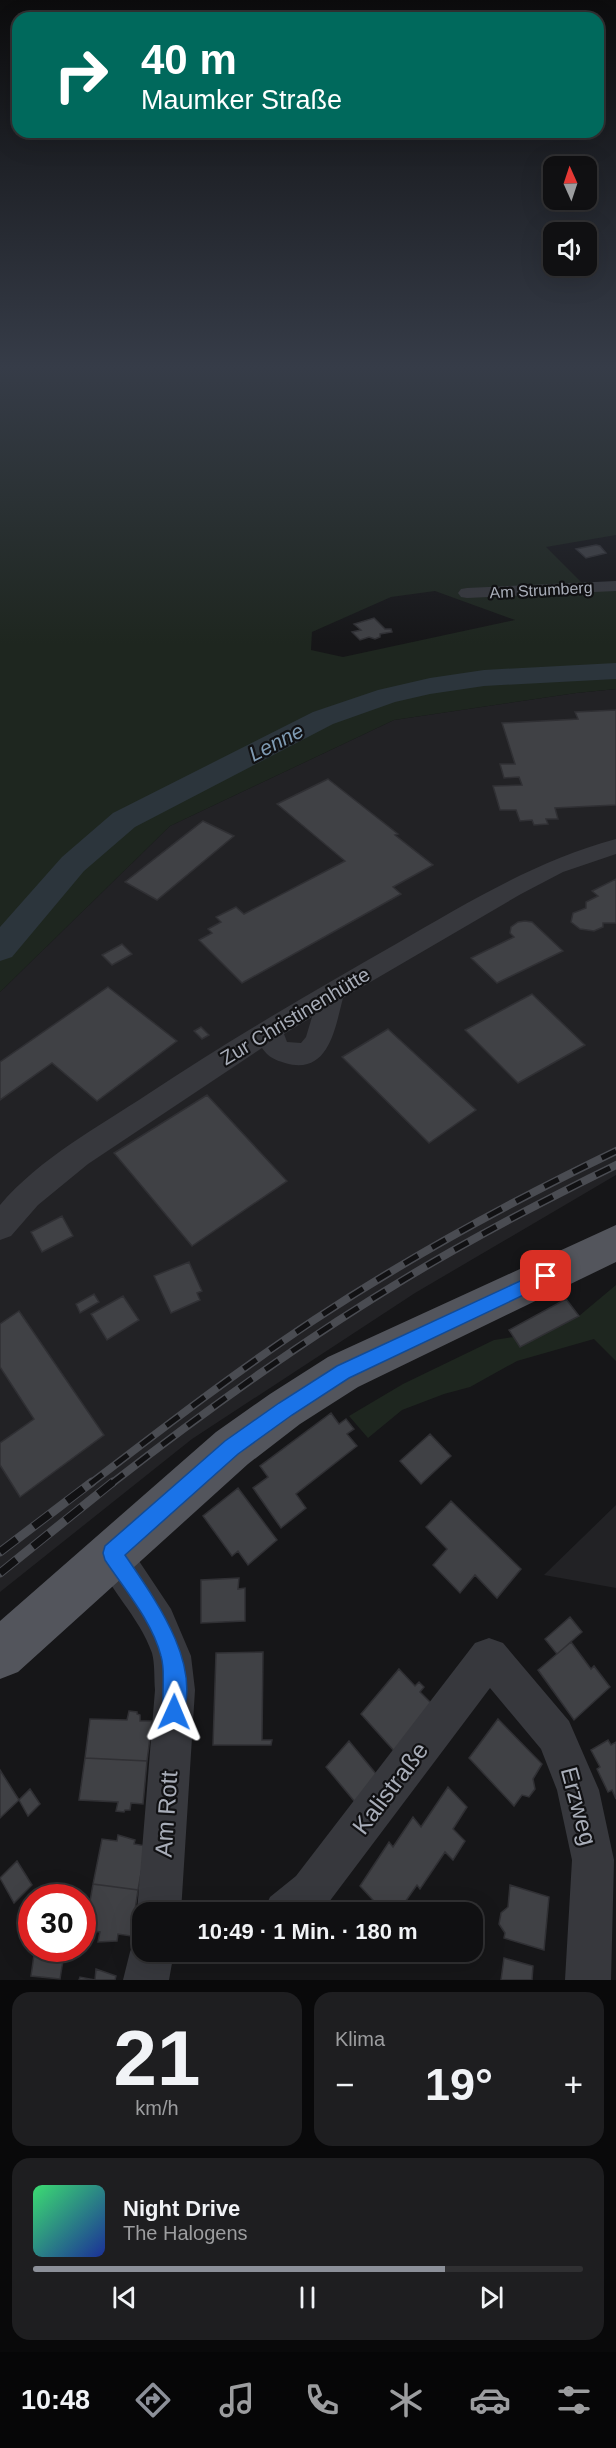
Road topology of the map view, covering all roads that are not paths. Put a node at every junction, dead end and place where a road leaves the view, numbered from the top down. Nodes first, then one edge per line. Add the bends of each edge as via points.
1 (616, 586) edge
2 (467, 593) dead end
3 (616, 846) edge
4 (331, 994) junction
5 (270, 1030) junction
6 (0, 1227) edge
7 (616, 1243) edge
8 (112, 1553) junction
9 (0, 1654) edge
10 (489, 1657) joint
11 (160, 1902) edge
12 (297, 1902) edge
13 (150, 1962) edge
14 (146, 1980) edge
15 (588, 1980) edge

1 - 2 street, Am Strumberg
3 - 4 street, Zur Christinenhütte via 555,867 513,888
4 - 5 street, Zur Christinenhütte
4 - 5 street via 318,1041 310,1051 281,1052 272,1042
5 - 6 street, Zur Christinenhütte via 202,1071 75,1158
7 - 8 main road via 343,1372 232,1448
8 - 9 main road
8 - 11 street, Am Rott via 158,1622 172,1656 175,1690
10 - 12 street, Kalistraße via 311,1891
10 - 15 street, Erzweg via 555,1735 578,1790 593,1860
13 - 14 street

